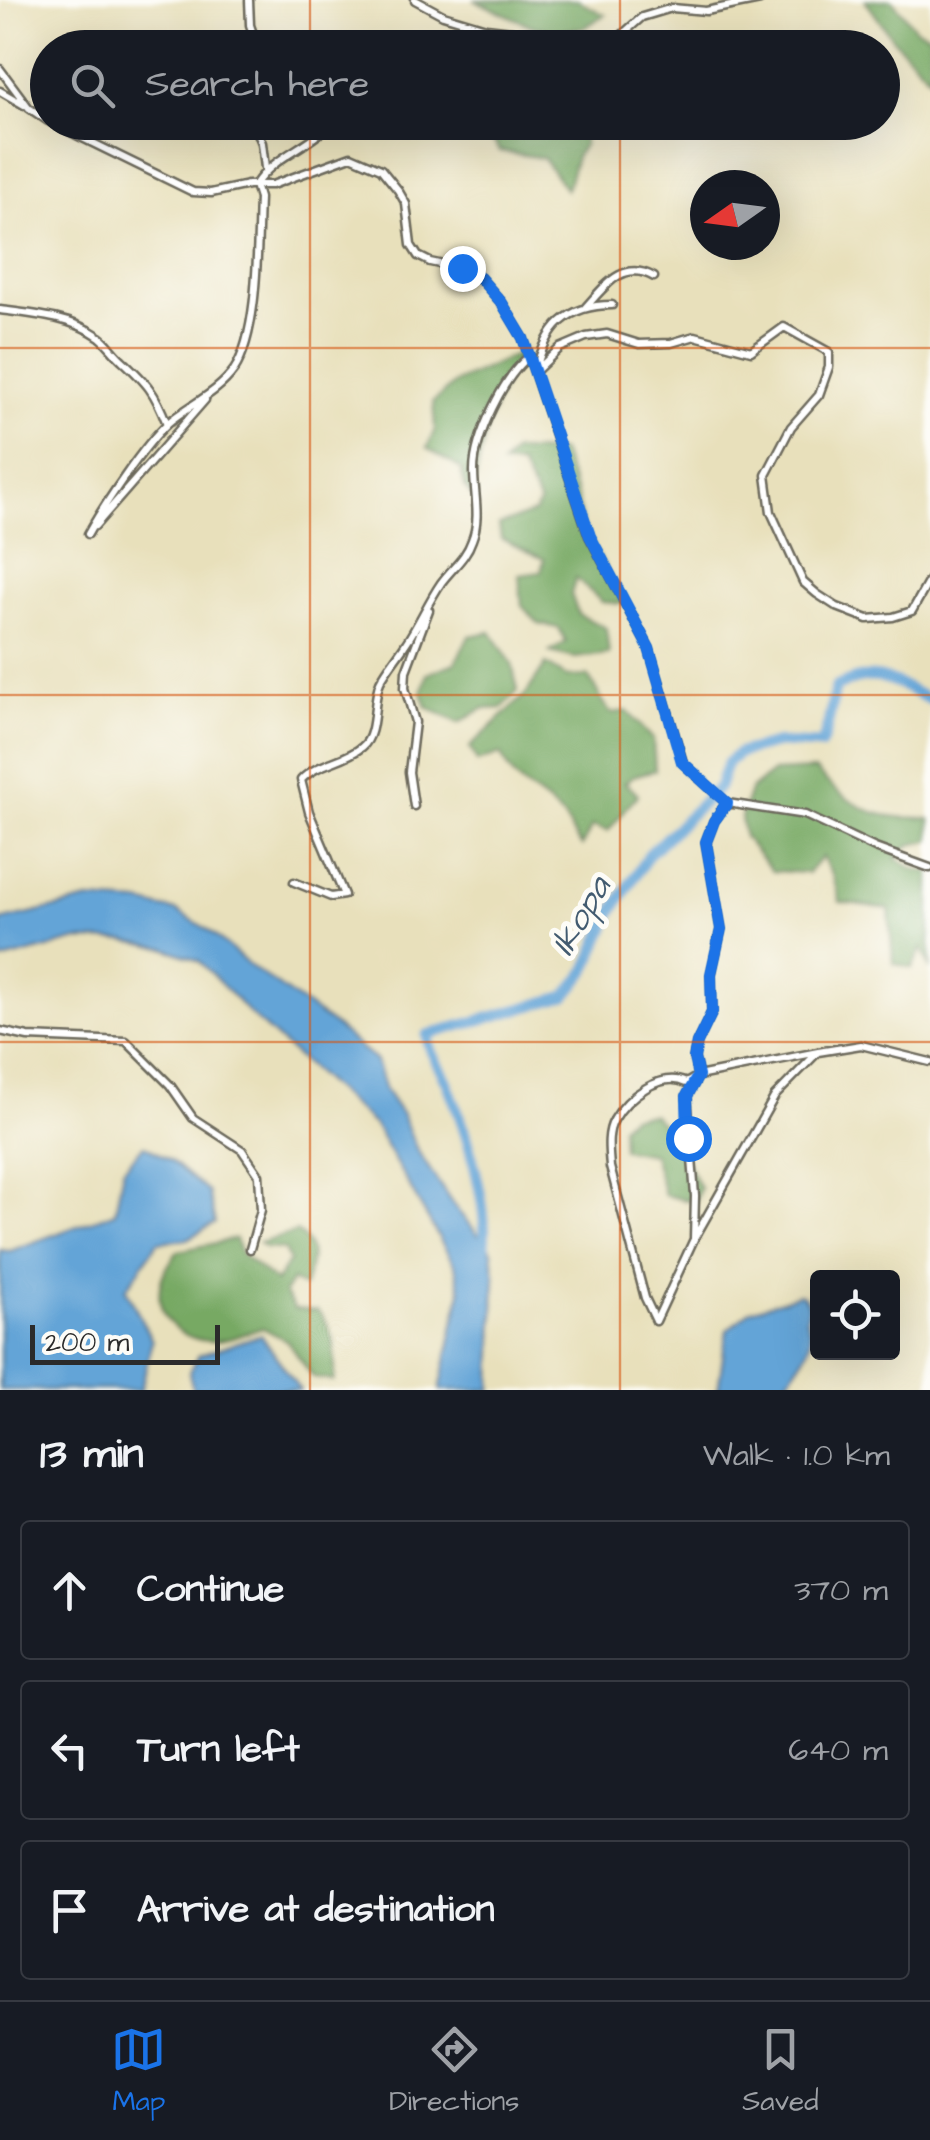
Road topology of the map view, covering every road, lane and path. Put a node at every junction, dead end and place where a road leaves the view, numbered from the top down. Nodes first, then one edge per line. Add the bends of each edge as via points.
1 (248, 0) edge
2 (415, 0) edge
3 (760, 0) edge
4 (252, 30) edge
5 (503, 30) edge
6 (627, 30) edge
7 (0, 69) edge
8 (0, 92) edge
9 (29, 108) joint
10 (86, 140) edge
11 (261, 140) edge
12 (311, 140) edge
13 (265, 168) junction
14 (255, 185) junction
15 (654, 277) dead end
16 (612, 305) dead end
17 (584, 308) junction
18 (0, 312) edge
19 (530, 356) junction
20 (536, 371) junction
21 (214, 389) junction
22 (167, 424) junction
23 (930, 579) edge
24 (430, 603) junction
25 (727, 803) junction
26 (414, 806) dead end
27 (930, 868) edge
28 (294, 882) dead end
29 (0, 1030) edge
30 (818, 1052) junction
31 (930, 1062) edge
32 (698, 1076) junction
33 (694, 1240) junction
34 (250, 1249) dead end

1 - 4 street
2 - 5 street
3 - 6 street via 706,11 672,8 642,17
7 - 9 street
8 - 9 street
10 - 14 street via 192,192
11 - 13 street
12 - 13 street
13 - 14 street
14 - 19 street via 352,156 381,169 406,204 418,256 480,278 502,303
14 - 21 street via 250,327 235,368
15 - 17 street via 623,272
16 - 17 street
17 - 20 street via 550,332
18 - 22 street via 66,322 102,339 156,394
19 - 20 street
19 - 24 street via 507,382 482,436 474,466 472,540
20 - 23 street via 560,348 586,336 607,334 640,344 695,336 751,351 784,327 829,352 820,395 791,427 766,475 771,512 804,582 837,607 868,619 912,611
20 - 25 street via 590,536 649,648 682,762
21 - 22 street
21 - 22 street via 88,534
24 - 26 street via 406,670 415,722 409,772
24 - 28 street via 378,686 362,747 301,780 344,895 331,897
25 - 27 street via 805,815
25 - 32 street via 706,842 721,929 711,974 712,1012 694,1058
29 - 34 street via 126,1042 193,1118 242,1150 259,1175 261,1210
30 - 31 street via 861,1045
30 - 32 street
30 - 33 street via 774,1096
32 - 33 street via 687,1096
32 - 33 street via 686,1083 658,1080 613,1120 608,1146 656,1321

